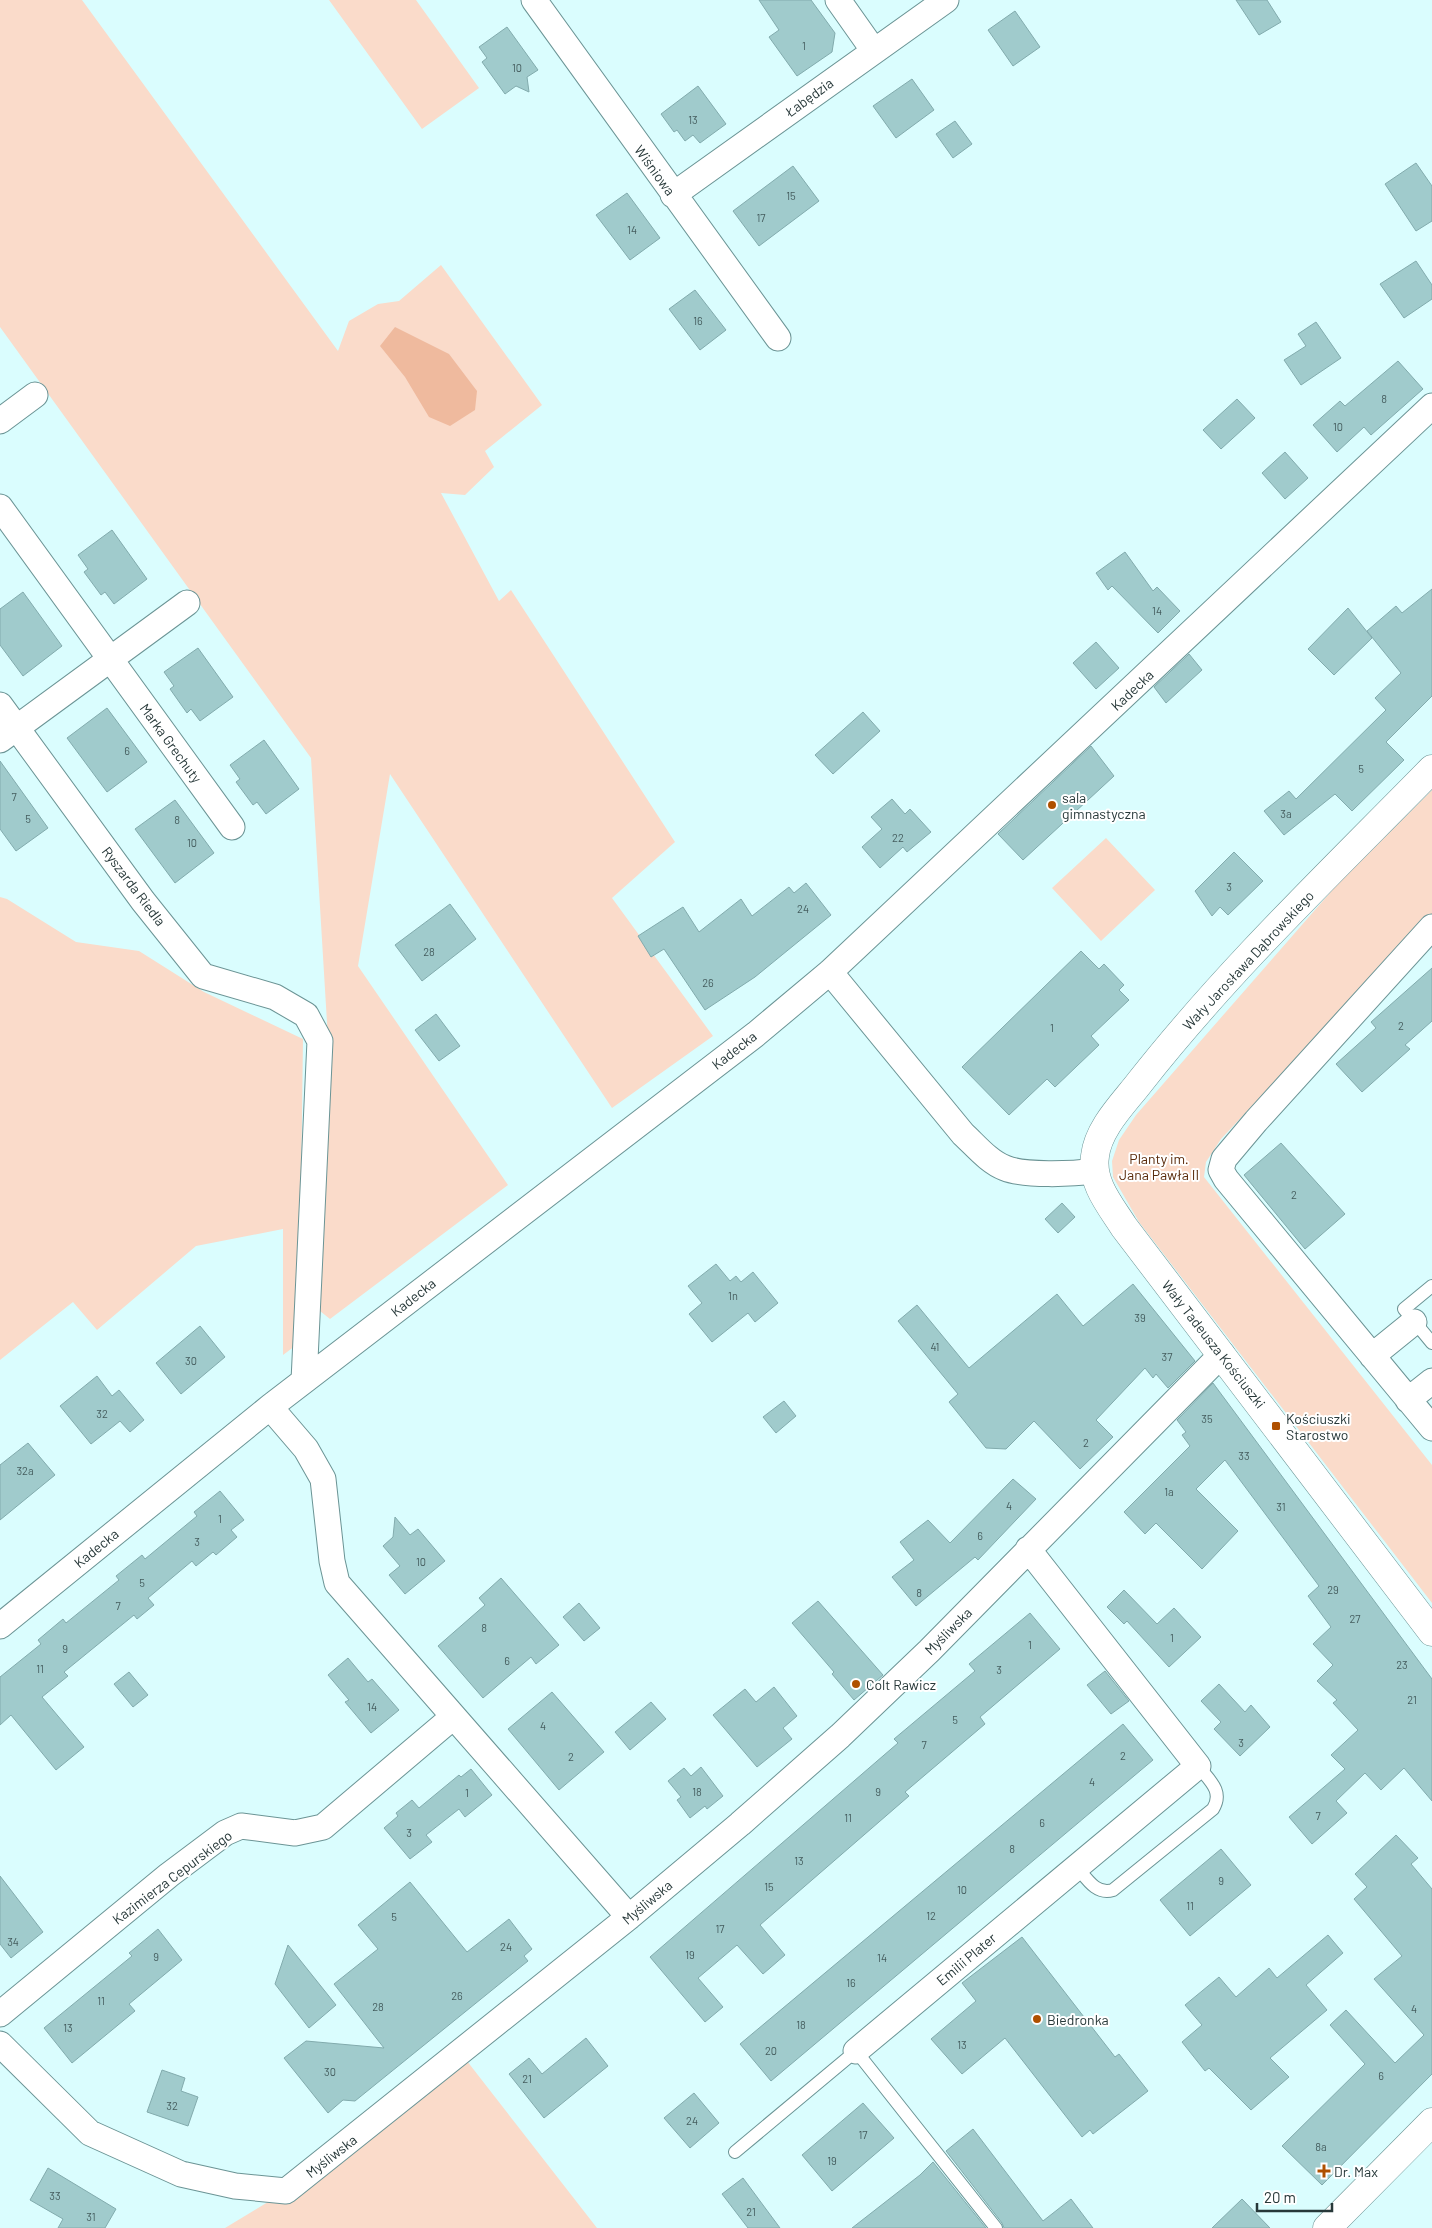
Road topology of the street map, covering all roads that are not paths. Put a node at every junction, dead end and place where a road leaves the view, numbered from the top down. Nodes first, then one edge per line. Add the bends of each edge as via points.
1 (534, 0) edge
2 (838, 0) edge
3 (946, 0) edge
4 (874, 51) junction
5 (673, 195) junction
6 (778, 338) dead end
7 (36, 395) dead end
8 (1432, 406) edge
9 (0, 421) edge
10 (0, 507) edge
11 (187, 603) dead end
12 (110, 659) junction
13 (0, 706) edge
14 (8, 734) edge
15 (1432, 770) edge
16 (232, 827) dead end
17 (1432, 928) edge
18 (830, 972) junction
19 (1094, 1172) junction
20 (1432, 1286) edge
21 (1414, 1322) junction
22 (1432, 1343) edge
23 (1222, 1354) junction
24 (1372, 1356) junction
25 (304, 1381) junction
26 (1432, 1381) edge
27 (1408, 1400) junction
28 (270, 1407) junction
29 (1432, 1428) edge
30 (1028, 1549) junction
31 (0, 1626) edge
32 (1432, 1632) edge
33 (453, 1717) junction
34 (1198, 1766) junction
35 (1077, 1867) junction
36 (629, 1918) junction
37 (0, 2014) edge
38 (0, 2044) edge
39 (856, 2051) junction
40 (1432, 2122) edge
41 (735, 2152) dead end
42 (996, 2228) edge
43 (1327, 2228) edge

1 - 5 street, Wiśniowa
2 - 4 street
3 - 4 street, Łabędzia
4 - 5 street, Łabędzia
5 - 6 street, Wiśniowa
7 - 9 street
8 - 18 street, Kadecka
10 - 12 street, Marka Grechuty
11 - 12 street
12 - 14 street
12 - 16 street, Marka Grechuty
13 - 14 street, Ryszarda Riedla
14 - 25 street, Ryszarda Riedla via 203,976 275,997 306,1015 320,1041
15 - 19 street, Wały Jarosława Dąbrowskiego via 1288,915 1176,1038 1104,1132 1095,1154
17 - 24 street via 1256,1121 1224,1159 1221,1170
18 - 19 street via 963,1134 988,1157 1006,1168 1057,1174
18 - 25 street, Kadecka via 756,1034
19 - 23 street, Wały Tadeusza Kościuszki via 1102,1195 1124,1227
20 - 21 lane via 1404,1308
21 - 22 lane
21 - 24 street
23 - 30 street, Myśliwska
23 - 32 street, Wały Tadeusza Kościuszki
24 - 27 street
25 - 28 street, Kadecka
26 - 27 street
27 - 29 street
28 - 31 street, Kadecka
28 - 33 street via 306,1449 323,1479 337,1583
30 - 34 street
30 - 36 street, Myśliwska via 929,1651 840,1736
33 - 36 street
33 - 37 street, Kazimierza Cepurskiego via 323,1827 295,1833 241,1826 225,1833
34 - 35 street, Emilii Plater
34 - 35 lane via 1217,1792 1213,1809 1113,1890 1096,1889
35 - 39 street, Emilii Plater
36 - 38 street, Myśliwska via 286,2191 235,2186 181,2174 90,2132
39 - 41 lane, Emilii Plater
39 - 42 lane
40 - 43 street

